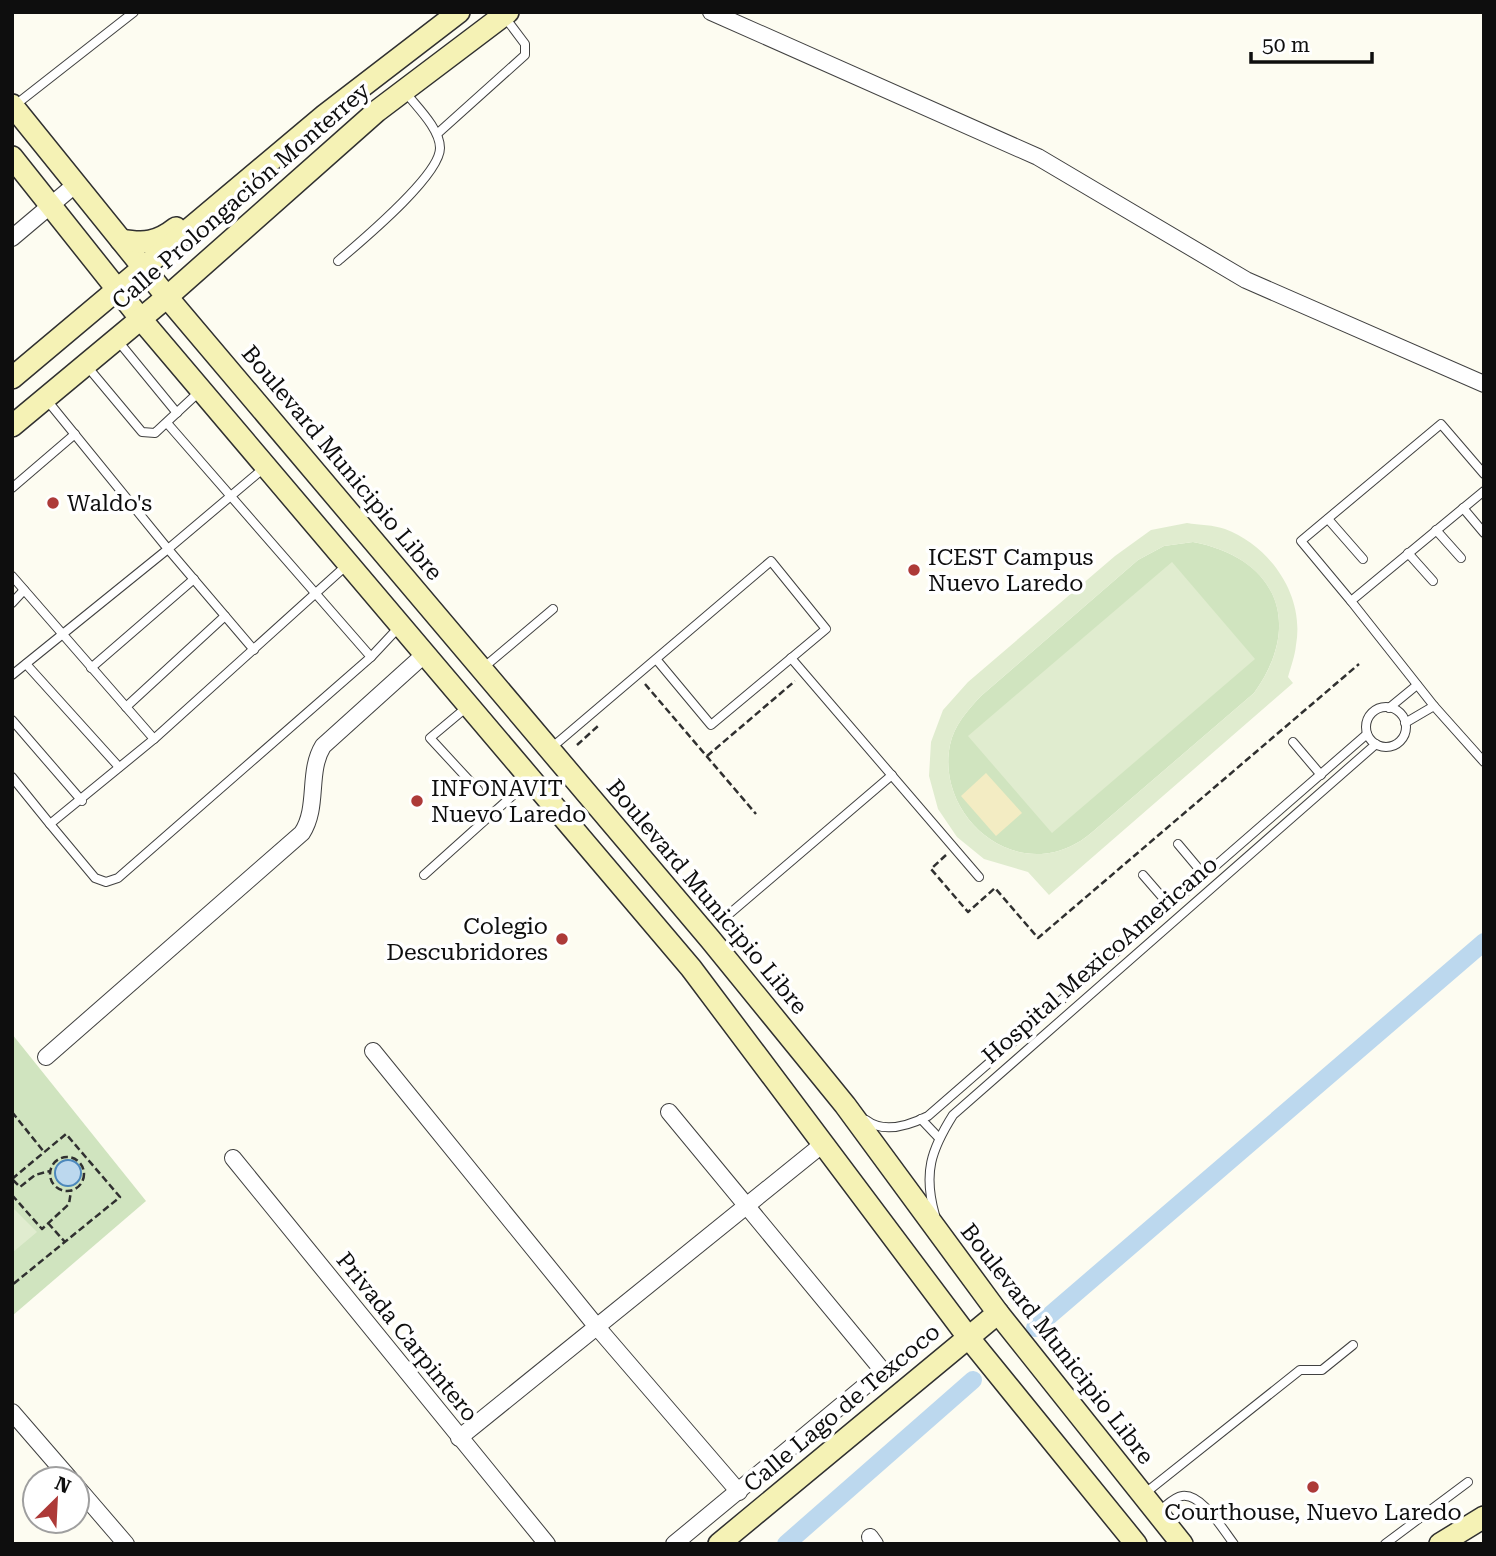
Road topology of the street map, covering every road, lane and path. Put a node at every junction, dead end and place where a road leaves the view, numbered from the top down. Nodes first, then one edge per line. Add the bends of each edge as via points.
1 (134, 12) edge
2 (459, 12) edge
3 (710, 12) edge
4 (506, 14) edge
5 (404, 90) junction
6 (13, 106) edge
7 (437, 134) junction
8 (12, 157) edge
9 (76, 184) junction
10 (233, 193) junction
11 (50, 205) junction
12 (12, 237) edge
13 (121, 240) junction
14 (338, 261) dead end
15 (144, 268) junction
16 (118, 289) junction
17 (167, 296) junction
18 (140, 318) junction
19 (116, 339) junction
20 (86, 365) junction
21 (12, 378) edge
22 (1484, 383) edge
23 (201, 390) junction
24 (46, 399) junction
25 (177, 413) junction
26 (167, 423) junction
27 (12, 426) edge
28 (75, 434) junction
29 (266, 466) junction
30 (1484, 474) edge
31 (12, 488) edge
32 (1484, 491) edge
33 (230, 498) junction
34 (1463, 508) junction
35 (1328, 519) junction
36 (1436, 530) junction
37 (1484, 533) edge
38 (374, 542) junction
39 (168, 549) junction
40 (1408, 553) junction
41 (1461, 558) dead end
42 (1363, 559) dead end
43 (348, 563) junction
44 (12, 576) edge
45 (194, 579) junction
46 (1433, 581) dead end
47 (24, 590) junction
48 (316, 593) junction
49 (1351, 601) junction
50 (12, 603) edge
51 (553, 609) dead end
52 (225, 616) junction
53 (401, 624) junction
54 (62, 635) junction
55 (254, 650) junction
56 (425, 654) junction
57 (371, 657) junction
58 (791, 658) junction
59 (656, 659) junction
60 (26, 664) junction
61 (1359, 664) dead end
62 (91, 668) junction
63 (482, 669) junction
64 (12, 675) edge
65 (797, 679) dead end
66 (1417, 685) junction
67 (636, 692) dead end
68 (510, 702) junction
69 (469, 705) junction
70 (1434, 706) junction
71 (126, 707) junction
72 (1389, 708) junction
73 (607, 718) dead end
74 (12, 720) edge
75 (1405, 723) junction
76 (485, 724) junction
77 (1367, 734) junction
78 (154, 739) junction
79 (1293, 742) dead end
80 (1376, 744) junction
81 (578, 745) dead end
82 (550, 749) junction
83 (707, 756) junction
84 (1483, 760) edge
85 (119, 767) junction
86 (892, 775) junction
87 (1321, 775) junction
88 (12, 777) edge
89 (531, 779) junction
90 (478, 790) dead end
91 (1298, 794) junction
92 (82, 801) junction
93 (1307, 804) junction
94 (756, 814) dead end
95 (50, 824) junction
96 (1178, 845) dead end
97 (947, 854) dead end
98 (1206, 873) junction
99 (424, 875) dead end
100 (1143, 875) dead end
101 (979, 877) dead end
102 (1218, 882) junction
103 (1169, 905) junction
104 (728, 915) dead end
105 (1057, 1002) junction
106 (767, 1010) junction
107 (1066, 1015) junction
108 (741, 1030) junction
109 (373, 1051) dead end
110 (46, 1057) dead end
111 (845, 1105) junction
112 (12, 1112) edge
113 (669, 1112) dead end
114 (921, 1119) junction
115 (939, 1138) junction
116 (823, 1144) junction
117 (44, 1152) junction
118 (233, 1157) dead end
119 (50, 1171) junction
120 (13, 1179) edge
121 (20, 1187) junction
122 (71, 1191) junction
123 (12, 1194) edge
124 (747, 1206) junction
125 (48, 1223) junction
126 (65, 1242) junction
127 (946, 1243) junction
128 (12, 1285) edge
129 (998, 1313) junction
130 (597, 1327) junction
131 (968, 1337) junction
132 (1353, 1345) dead end
133 (12, 1412) edge
134 (459, 1438) junction
135 (58, 1465) edge
136 (1468, 1482) dead end
137 (739, 1492) junction
138 (1142, 1495) junction
139 (91, 1503) edge
140 (1157, 1513) junction
141 (1484, 1517) edge
142 (126, 1544) edge
143 (547, 1544) edge
144 (674, 1544) edge
145 (719, 1544) edge
146 (1136, 1544) edge
147 (1182, 1544) edge
148 (1234, 1544) edge
149 (1385, 1544) edge
150 (1440, 1544) edge

1 - 6 lane
2 - 10 main road, Calle Prolongación Monterrey
3 - 22 street via 1038,158 1276,296
4 - 5 main road, Calle Prolongación Monterrey
4 - 7 lane via 526,44 525,55
5 - 7 lane
5 - 17 main road, Calle Prolongación Monterrey
6 - 9 main road, Boulevard Municipio Libre
7 - 14 lane via 441,150 435,162 397,211
8 - 11 main road
9 - 11 street
9 - 13 main road, Boulevard Municipio Libre
10 - 13 main road via 218,195 155,241
10 - 15 main road, Calle Prolongación Monterrey
11 - 12 street
11 - 16 main road
13 - 15 main road, Boulevard Municipio Libre
15 - 16 main road, Calle Prolongación Monterrey
15 - 17 main road, Boulevard Municipio Libre
16 - 18 main road
16 - 21 main road, Calle Prolongación Monterrey
17 - 18 main road, Calle Prolongación Monterrey
17 - 38 main road, Boulevard Municipio Libre
18 - 19 main road, Calle Prolongación Monterrey
18 - 23 main road
19 - 20 main road, Calle Prolongación Monterrey
19 - 25 lane
20 - 24 main road, Calle Prolongación Monterrey
20 - 26 lane via 142,432 155,433
23 - 25 lane
23 - 29 main road
24 - 27 main road, Calle Prolongación Monterrey
24 - 28 lane
25 - 26 lane
26 - 33 lane
28 - 31 lane
28 - 39 lane
29 - 33 lane
29 - 43 main road
30 - 35 lane via 1441,424
32 - 34 lane
33 - 39 lane
33 - 48 lane
34 - 36 lane
34 - 37 lane
35 - 42 lane
35 - 49 lane via 1301,541
36 - 40 lane
36 - 41 lane
38 - 43 main road
38 - 63 main road, Boulevard Municipio Libre
39 - 45 lane
39 - 54 lane
40 - 46 lane
40 - 49 lane
43 - 48 lane
43 - 53 main road
44 - 47 lane
45 - 52 lane
45 - 62 lane
47 - 50 lane
47 - 54 lane
48 - 55 lane
48 - 57 lane
49 - 66 lane
51 - 63 lane
52 - 55 lane
52 - 71 lane
53 - 56 main road
53 - 57 lane
54 - 60 lane
54 - 62 lane
55 - 78 lane
56 - 69 main road
56 - 110 street via 323,746 317,755 311,815 302,833
57 - 95 lane via 118,878 106,882 95,878
58 - 59 lane via 711,725
58 - 59 lane via 826,629 771,562
58 - 86 lane
59 - 82 lane
60 - 64 lane
60 - 85 lane
61 - 97 path via 1038,938 995,888 968,912 931,869
62 - 71 lane
63 - 68 main road, Boulevard Municipio Libre
65 - 83 path
66 - 70 lane
66 - 72 lane
67 - 83 path via 645,683
68 - 76 main road
68 - 82 main road, Boulevard Municipio Libre
69 - 76 main road
69 - 90 lane via 430,738
70 - 75 lane
70 - 84 lane
71 - 78 lane
72 - 75 lane via 1399,712
72 - 77 lane via 1379,708 1369,716
73 - 81 path
74 - 92 lane
75 - 80 lane via 1399,741 1388,747
76 - 89 main road
77 - 80 lane
77 - 87 lane, Hospital MexicoAmericano
78 - 85 lane
79 - 87 lane
80 - 93 lane, Hospital MexicoAmericano
82 - 106 main road, Boulevard Municipio Libre
83 - 94 path
85 - 92 lane
86 - 101 lane
86 - 104 lane
87 - 91 lane, Hospital MexicoAmericano
88 - 95 lane
89 - 99 lane
89 - 108 main road
91 - 93 lane
91 - 98 lane, Hospital MexicoAmericano
92 - 95 lane
93 - 102 lane, Hospital MexicoAmericano
96 - 98 lane
98 - 102 lane
98 - 103 lane, Hospital MexicoAmericano
100 - 103 lane
102 - 107 lane, Hospital MexicoAmericano
103 - 105 lane, Hospital MexicoAmericano
105 - 107 lane
105 - 114 lane, Hospital MexicoAmericano
106 - 108 main road
106 - 111 main road, Boulevard Municipio Libre
107 - 115 lane, Hospital MexicoAmericano via 953,1115
108 - 116 main road
109 - 130 street
111 - 114 lane, Hospital MexicoAmericano via 872,1125
111 - 127 main road, Boulevard Municipio Libre
112 - 117 path
113 - 124 street
114 - 115 lane
115 - 127 lane, Hospital MexicoAmericano via 932,1152 929,1181 934,1213
116 - 124 street
116 - 131 main road
117 - 120 path
117 - 126 path via 66,1134 120,1197
118 - 134 street, Privada Carpintero
119 - 121 path via 35,1175
119 - 122 path via 55,1186
119 - 122 path via 61,1158 77,1159 85,1174
120 - 121 path
121 - 123 path
122 - 125 path via 69,1204
123 - 125 path via 42,1229
124 - 130 street
124 - 137 street via 883,1371
125 - 126 path
126 - 128 path
127 - 129 main road, Boulevard Municipio Libre
129 - 131 main road, Calle Lago de Texcoco
129 - 138 main road, Boulevard Municipio Libre
130 - 134 street
130 - 137 street
131 - 145 main road, Calle Lago de Texcoco
131 - 146 main road
132 - 138 lane via 1322,1370 1300,1370
133 - 135 street
134 - 143 street, Privada Carpintero
136 - 149 lane
137 - 144 street
138 - 140 main road, Boulevard Municipio Libre
139 - 142 street
140 - 147 main road, Boulevard Municipio Libre
140 - 148 lane via 1186,1495 1198,1501
141 - 150 main road

